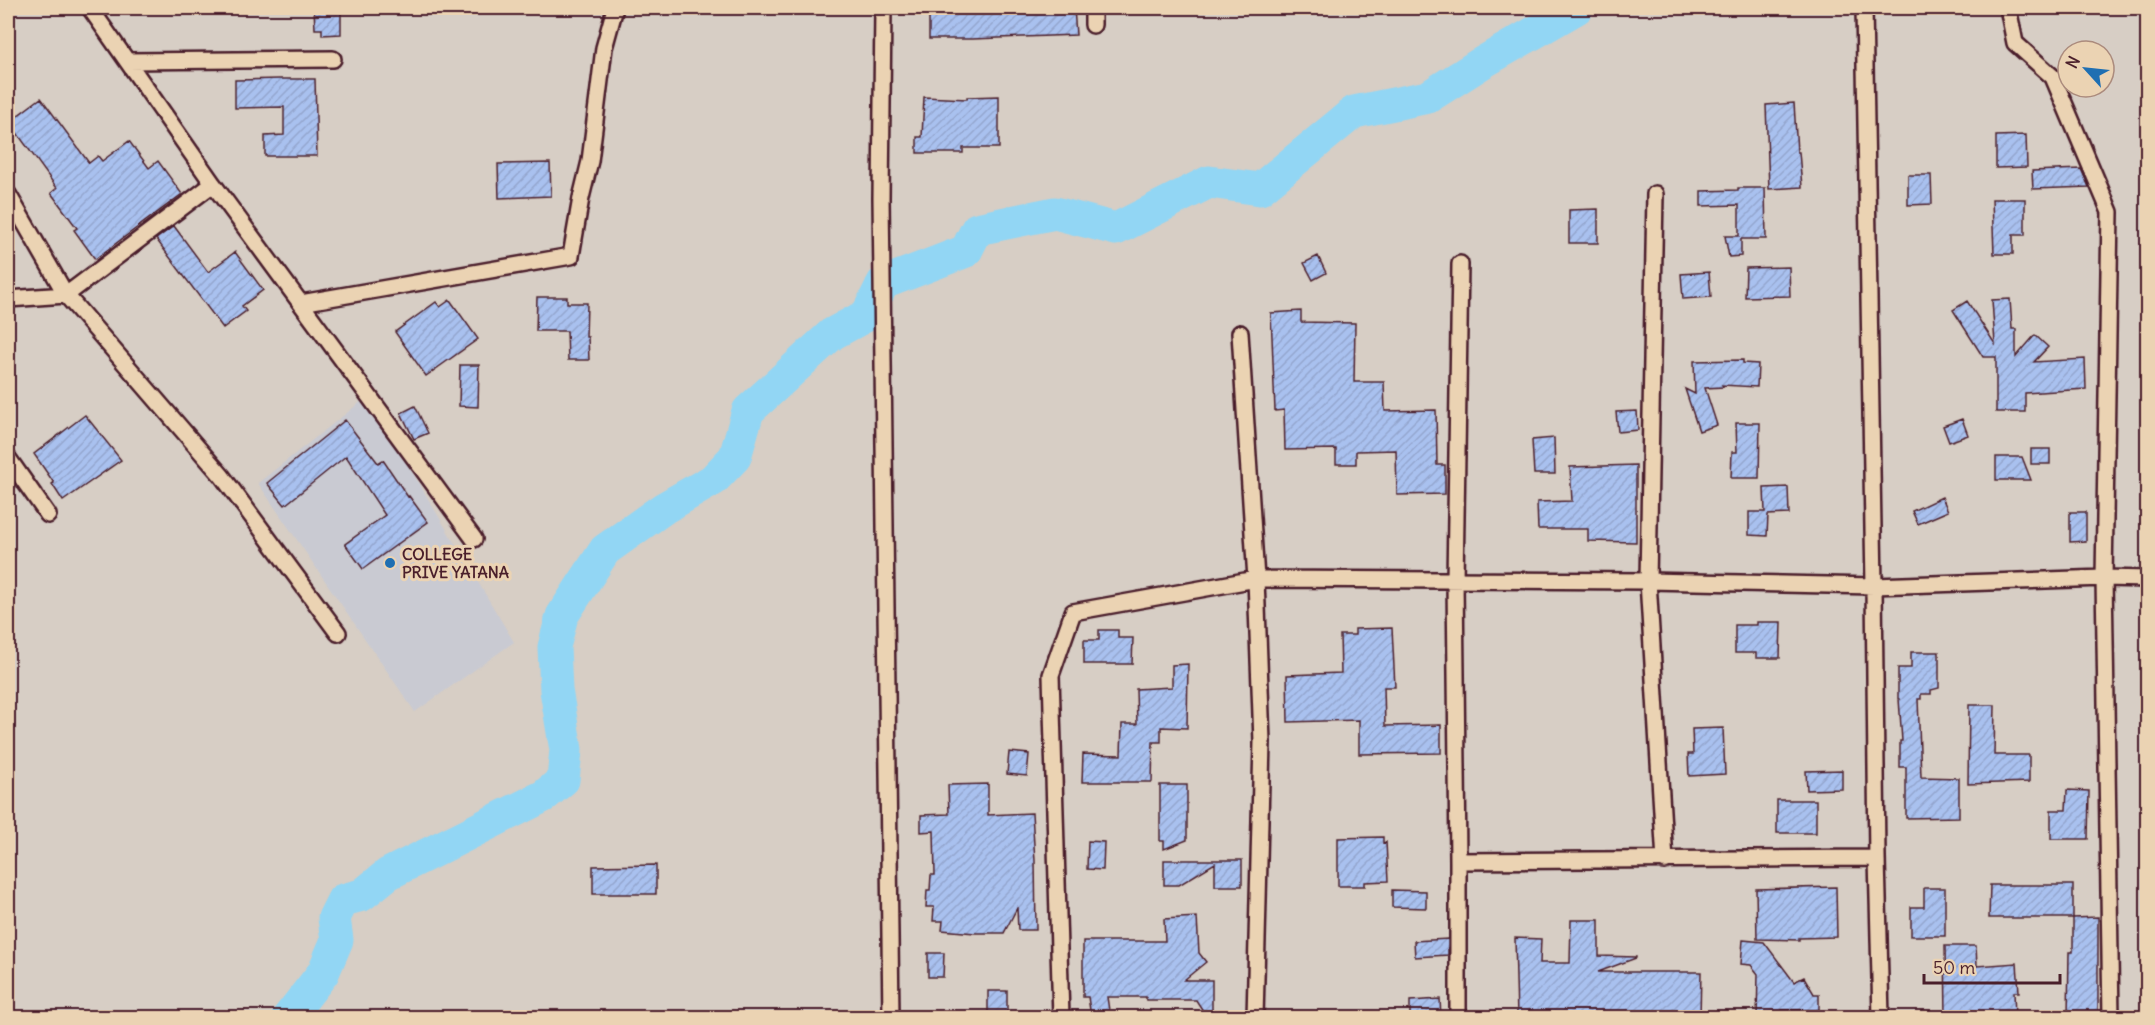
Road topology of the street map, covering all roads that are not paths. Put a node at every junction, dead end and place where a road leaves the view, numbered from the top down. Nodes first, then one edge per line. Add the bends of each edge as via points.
1 (90, 8) edge
2 (615, 8) edge
3 (883, 8) edge
4 (1093, 8) edge
5 (1864, 8) edge
6 (2008, 8) edge
7 (1093, 26) dead end
8 (333, 59) dead end
9 (128, 61) junction
10 (213, 184) junction
11 (8, 194) edge
12 (1655, 194) dead end
13 (1460, 264) dead end
14 (66, 295) junction
15 (8, 299) edge
16 (301, 303) junction
17 (1240, 333) dead end
18 (8, 458) edge
19 (48, 515) dead end
20 (474, 539) dead end
21 (2104, 578) junction
22 (1256, 579) junction
23 (2148, 579) edge
24 (1455, 580) junction
25 (1648, 581) junction
26 (1874, 586) junction
27 (338, 633) dead end
28 (1877, 858) junction
29 (1458, 861) junction
30 (1665, 861) junction
31 (891, 1017) edge
32 (1061, 1017) edge
33 (1255, 1017) edge
34 (1458, 1017) edge
35 (1881, 1017) edge
36 (2111, 1017) edge

1 - 9 street
2 - 16 street via 604,48 590,161 571,256
3 - 31 street via 881,198
4 - 7 street
5 - 26 street
6 - 21 street via 2015,43 2053,77 2110,212
8 - 9 street
9 - 10 street
10 - 14 street
10 - 16 street
11 - 14 street
12 - 25 street
13 - 24 street
14 - 15 street
14 - 27 street via 222,476
16 - 20 street
17 - 22 street
18 - 19 street
21 - 23 street
21 - 26 street
21 - 36 street
22 - 24 street
22 - 32 street via 1073,612 1051,675
22 - 33 street via 1262,742
24 - 25 street
24 - 29 street
25 - 26 street
25 - 30 street
26 - 28 street
28 - 30 street
28 - 35 street
29 - 30 street
29 - 34 street

